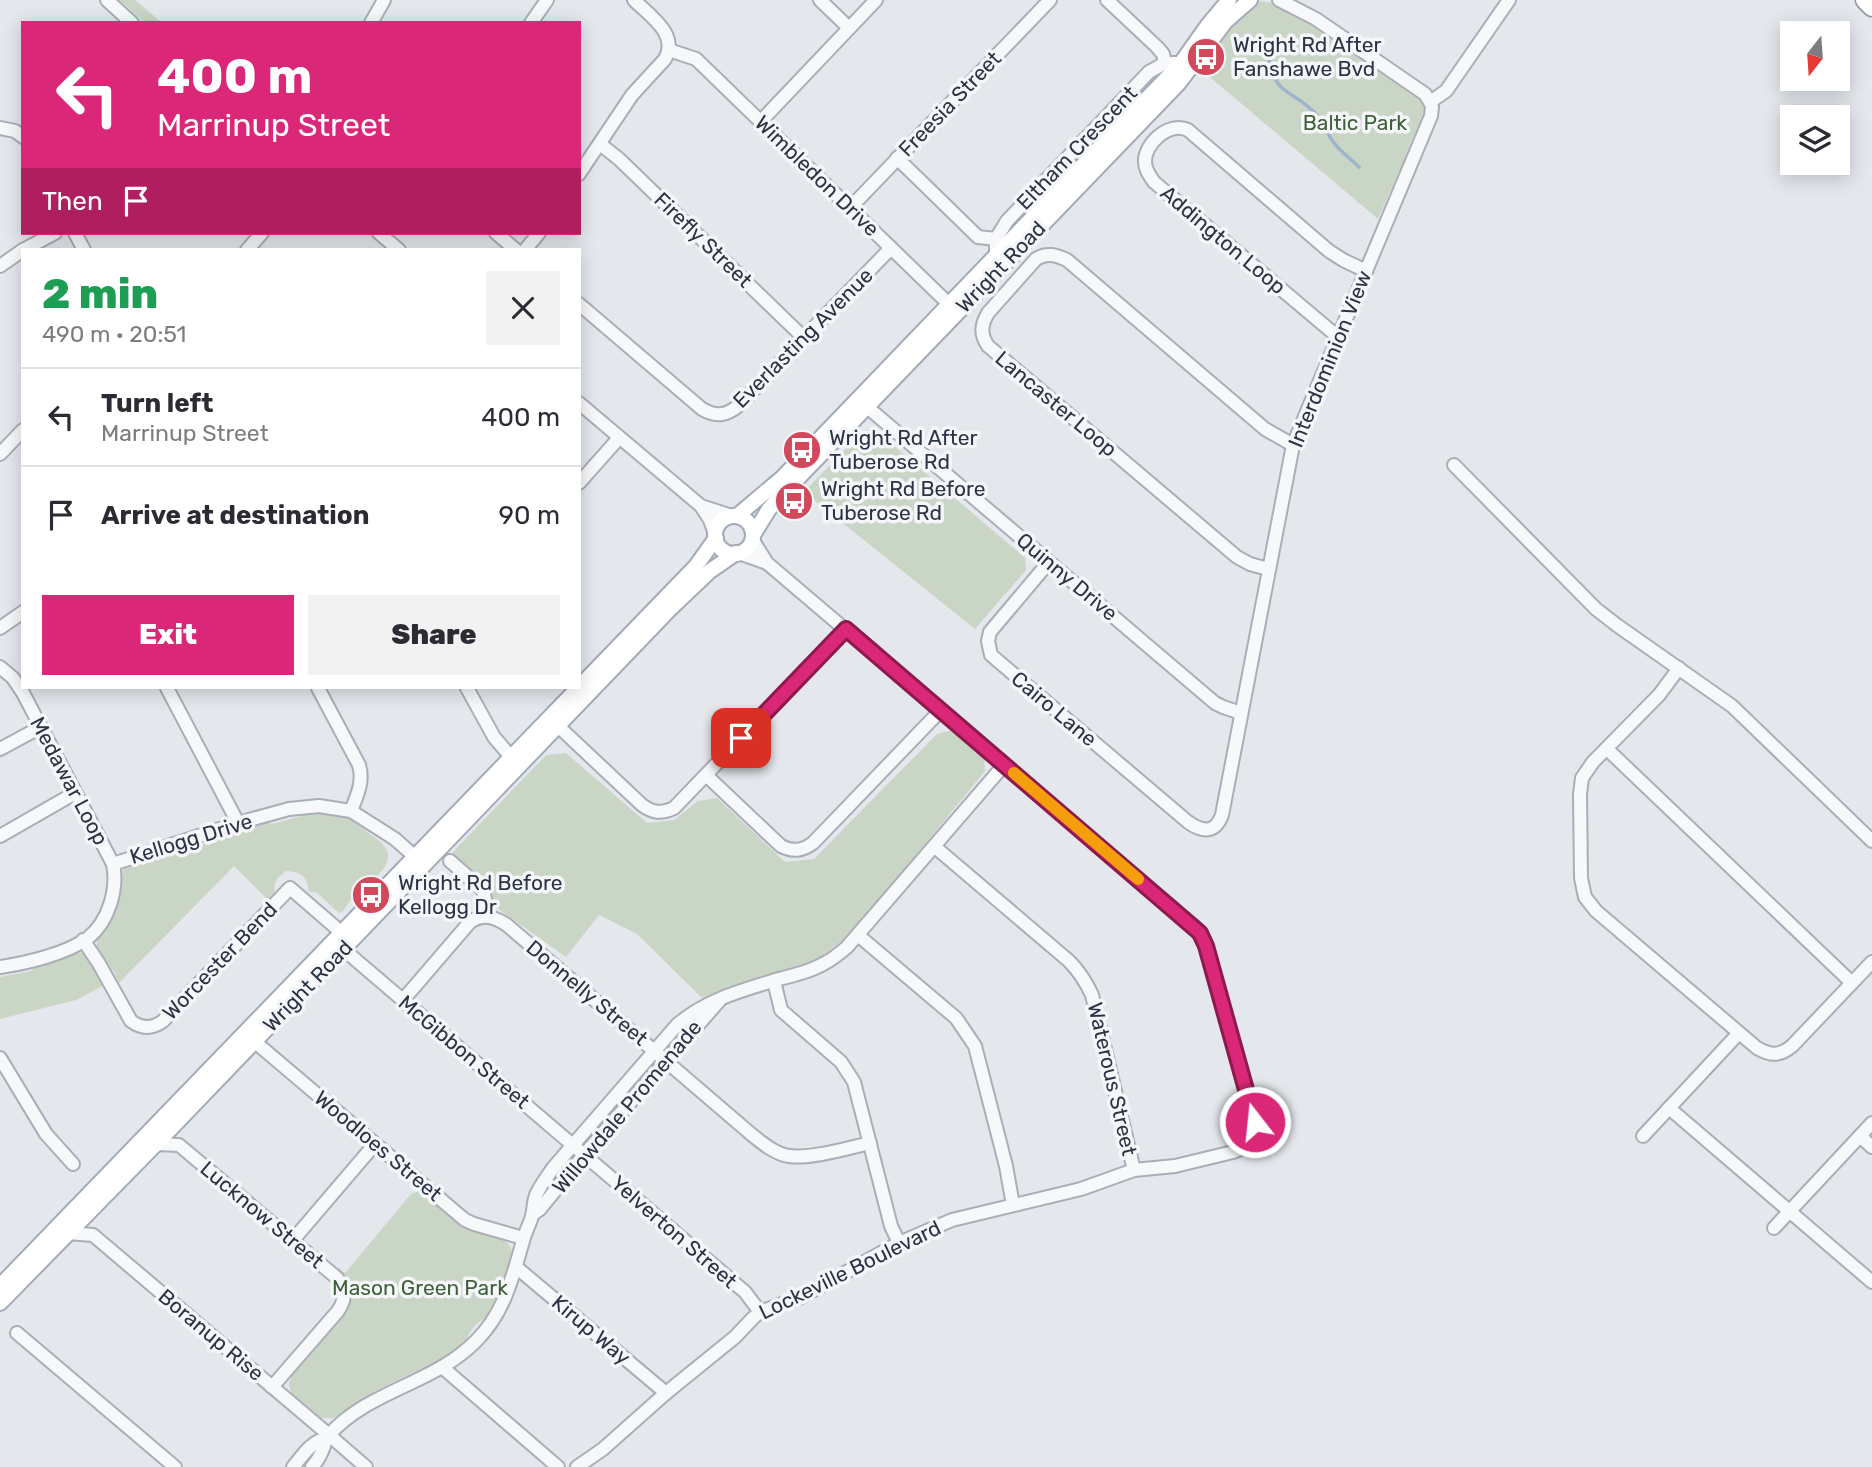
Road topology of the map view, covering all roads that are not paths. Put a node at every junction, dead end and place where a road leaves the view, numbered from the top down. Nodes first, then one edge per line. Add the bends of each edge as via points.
1 (107, 0) edge
2 (384, 0) edge
3 (547, 0) edge
4 (634, 0) edge
5 (820, 0) edge
6 (876, 0) edge
7 (1050, 0) edge
8 (1107, 0) edge
9 (1228, 0) edge
10 (1250, 0) edge
11 (1279, 0) edge
12 (1298, 0) edge
13 (1509, 0) edge
14 (1865, 0) edge
15 (1872, 7) edge
16 (1316, 19) junction
17 (130, 21) edge
18 (372, 21) edge
19 (532, 21) edge
20 (849, 28) junction
21 (669, 50) junction
22 (1165, 62) junction
23 (1181, 63) junction
24 (1430, 102) junction
25 (761, 121) junction
26 (0, 128) edge
27 (21, 136) edge
28 (600, 144) junction
29 (897, 158) junction
30 (581, 171) edge
31 (850, 208) junction
32 (51, 235) edge
33 (381, 235) edge
34 (498, 235) edge
35 (996, 239) junction
36 (27, 248) edge
37 (397, 248) edge
38 (514, 248) edge
39 (891, 248) junction
40 (21, 251) edge
41 (996, 255) junction
42 (0, 265) edge
43 (1366, 271) junction
44 (581, 306) edge
45 (954, 308) junction
46 (1338, 337) junction
47 (804, 338) junction
48 (581, 405) edge
49 (866, 406) junction
50 (21, 432) edge
51 (619, 438) junction
52 (1293, 445) junction
53 (0, 454) edge
54 (1454, 466) dead end
55 (581, 481) edge
56 (701, 506) junction
57 (734, 516) junction
58 (716, 536) junction
59 (753, 537) junction
60 (738, 553) junction
61 (1049, 562) junction
62 (767, 563) junction
63 (1268, 569) junction
64 (21, 613) edge
65 (0, 627) edge
66 (846, 629) junction
67 (0, 667) edge
68 (1679, 668) junction
69 (581, 685) edge
70 (168, 689) edge
71 (319, 689) edge
72 (468, 689) edge
73 (577, 689) edge
74 (941, 710) junction
75 (1241, 713) junction
76 (558, 726) junction
77 (41, 727) junction
78 (1607, 748) junction
79 (0, 749) edge
80 (515, 762) junction
81 (1004, 765) junction
82 (706, 775) junction
83 (75, 793) junction
84 (351, 811) junction
85 (238, 823) junction
86 (1209, 829) joint
87 (0, 836) edge
88 (1872, 841) edge
89 (935, 847) junction
90 (420, 861) junction
91 (450, 861) dead end
92 (113, 864) junction
93 (485, 916) junction
94 (342, 933) junction
95 (859, 936) junction
96 (83, 940) junction
97 (343, 949) junction
98 (1872, 962) edge
99 (0, 967) edge
100 (774, 981) junction
101 (1852, 983) junction
102 (720, 999) junction
103 (403, 1000) junction
104 (1740, 1033) junction
105 (250, 1037) junction
106 (654, 1050) junction
107 (0, 1058) edge
108 (665, 1061) junction
109 (1669, 1108) junction
110 (177, 1122) junction
111 (1872, 1123) edge
112 (1643, 1136) dead end
113 (1860, 1136) junction
114 (870, 1143) junction
115 (156, 1144) junction
116 (375, 1144) junction
117 (179, 1145) junction
118 (573, 1145) junction
119 (1872, 1147) edge
120 (584, 1155) junction
121 (73, 1164) dead end
122 (1134, 1170) junction
123 (1013, 1205) junction
124 (1790, 1211) junction
125 (88, 1212) junction
126 (533, 1214) junction
127 (1774, 1227) dead end
128 (68, 1233) junction
129 (93, 1235) junction
130 (523, 1238) junction
131 (293, 1240) junction
132 (899, 1243) junction
133 (516, 1267) junction
134 (1872, 1282) edge
135 (0, 1286) edge
136 (0, 1303) edge
137 (761, 1312) junction
138 (17, 1333) dead end
139 (442, 1367) junction
140 (272, 1387) junction
141 (666, 1394) junction
142 (327, 1436) junction
143 (175, 1467) edge
144 (293, 1467) edge
145 (312, 1467) edge
146 (366, 1467) edge
147 (558, 1467) edge
148 (577, 1467) edge

1 - 17 street
2 - 18 street
3 - 19 street
4 - 21 street via 667,33
5 - 20 street
6 - 20 street
7 - 29 street, Freesia Street
8 - 22 street via 1157,47
9 - 23 main road, Wright Road
10 - 45 main road, Wright Road via 1226,21 1178,84
11 - 16 street
12 - 16 street
13 - 24 street via 1446,91
14 - 15 highway
16 - 24 street via 1425,94
20 - 25 street
21 - 25 street, Wimbledon Drive via 696,59
21 - 28 street
22 - 23 street
22 - 35 street, Eltham Crescent via 1149,72 1007,221
23 - 41 main road, Wright Road
24 - 43 street, Interdominion View via 1431,116
25 - 31 street, Wimbledon Drive
26 - 27 street
28 - 30 street
28 - 47 street, Firefly Street
29 - 31 street, Freesia Street
29 - 35 street via 978,237
31 - 39 street, Wimbledon Drive
32 - 36 street
33 - 37 street
34 - 38 street
35 - 41 street
39 - 45 street, Wimbledon Drive
39 - 47 street, Everlasting Avenue
40 - 42 street
41 - 45 main road, Wright Road
43 - 46 street, Interdominion View
43 - 46 street, Addington Loop via 1329,251 1188,130 1170,128 1149,150 1144,160 1154,182
44 - 47 street, Everlasting Avenue via 702,409 715,414 738,406
45 - 49 main road, Wright Road
45 - 57 main road, Wright Road via 782,478
46 - 52 street, Interdominion View
48 - 51 street
49 - 59 main road, Wright Road via 769,509
49 - 61 street, Quinny Drive
50 - 53 street
51 - 55 street
51 - 56 street
52 - 63 street, Interdominion View
52 - 63 street, Lancaster Loop via 1265,429 1067,260 1045,255 1036,259 984,320 981,332 988,346 1237,557
54 - 68 street via 1596,608
56 - 57 street
56 - 58 street
57 - 58 main road via 720,522
57 - 59 main road via 746,521
58 - 60 main road via 725,551
58 - 69 main road, Wright Road via 696,566
59 - 60 main road via 748,548
59 - 62 street
60 - 62 street
60 - 76 main road, Wright Road via 702,578
61 - 75 street, Quinny Drive via 1215,703
61 - 86 street, Cairo Lane via 993,627 988,641 991,655 1188,822
62 - 66 street
63 - 75 street, Interdominion View
64 - 65 street
66 - 74 street
66 - 82 street
67 - 77 street, Medawar Loop via 13,678
68 - 78 street
68 - 88 street via 1732,706
70 - 85 street
71 - 84 street via 362,773
72 - 80 street via 494,737
73 - 80 main road, Wright Road
74 - 81 street
74 - 82 street via 813,843 801,849 781,846
75 - 86 street, Interdominion View via 1222,815
76 - 80 main road, Wright Road
76 - 82 street via 642,805 656,812 674,808
77 - 79 street
77 - 83 street, Medawar Loop
78 - 101 street
78 - 104 street via 1582,778 1581,878 1585,897
80 - 90 main road, Wright Road
81 - 89 street, Willowdale Promenade
81 - 122 street, Lockeville Boulevard via 1200,933 1206,946 1255,1122 1254,1135 1245,1147 1233,1152
83 - 87 street
83 - 92 street, Medawar Loop
84 - 85 street, Kellogg Drive via 304,807
84 - 90 street, Kellogg Drive
85 - 92 street, Kellogg Drive
89 - 95 street, Willowdale Promenade
89 - 122 street, Waterous Street via 1077,968 1092,995
90 - 94 main road, Wright Road
90 - 97 main road, Wright Road
91 - 93 street via 483,890
92 - 96 street, Kellogg Drive via 114,888 108,910 97,929
93 - 103 street via 470,922
93 - 106 street, Donnelly Street via 507,925
94 - 96 street, Worcester Bend via 290,888 163,1021 148,1027 133,1023 127,1015
94 - 105 main road, Wright Road
95 - 100 street, Willowdale Promenade via 824,964
95 - 123 street via 956,1018 970,1037
96 - 99 street, Kellogg Drive via 23,964
97 - 103 street, McGibbon Street
97 - 105 main road, Wright Road
98 - 101 street
100 - 102 street, Willowdale Promenade
100 - 114 street via 781,1010 841,1062 855,1082
101 - 104 street via 1784,1052 1766,1054
102 - 106 street, Willowdale Promenade via 690,1013
102 - 108 street, Willowdale Promenade
103 - 118 street, McGibbon Street
104 - 109 street
105 - 110 main road, Wright Road
105 - 116 street, Woodloes Street
105 - 135 main road, Wright Road
106 - 108 street, Donnelly Street
106 - 118 street, Willowdale Promenade
107 - 121 street via 46,1134
108 - 114 street, Donnelly Street via 761,1142 782,1154 809,1156
108 - 120 street, Willowdale Promenade
109 - 112 street
109 - 124 street
110 - 115 main road, Wright Road
110 - 117 street
111 - 113 street
113 - 119 street
113 - 124 street
114 - 132 street
115 - 117 street
115 - 125 main road, Wright Road
116 - 130 street, Woodloes Street via 465,1220
116 - 131 street
117 - 131 street, Lucknow Street
118 - 120 street, McGibbon Street
118 - 126 street, Willowdale Promenade via 541,1186
120 - 126 street, Willowdale Promenade
120 - 137 street, Yelverton Street via 745,1292
122 - 123 street, Lockeville Boulevard via 1081,1189
123 - 132 street, Lockeville Boulevard via 952,1220
124 - 127 street
124 - 134 street
125 - 128 main road, Wright Road
125 - 129 street
126 - 130 street, Willowdale Promenade
128 - 129 street
128 - 136 main road, Wright Road
129 - 140 street, Boranup Rise
130 - 133 street, Willowdale Promenade
131 - 140 street, Lucknow Street via 337,1278 344,1298 338,1311
132 - 137 street, Lockeville Boulevard via 801,1297
133 - 139 street, Willowdale Promenade via 509,1292 491,1322 477,1340
133 - 141 street, Kirup Way
137 - 141 street, Lockeville Boulevard
138 - 143 street
139 - 142 street, Willowdale Promenade via 359,1409
139 - 147 street
140 - 142 street, Boranup Rise
141 - 148 street, Lockeville Boulevard
142 - 144 street, Willowdale Promenade via 317,1440
142 - 145 street, Willowdale Promenade
142 - 146 street, Boranup Rise

